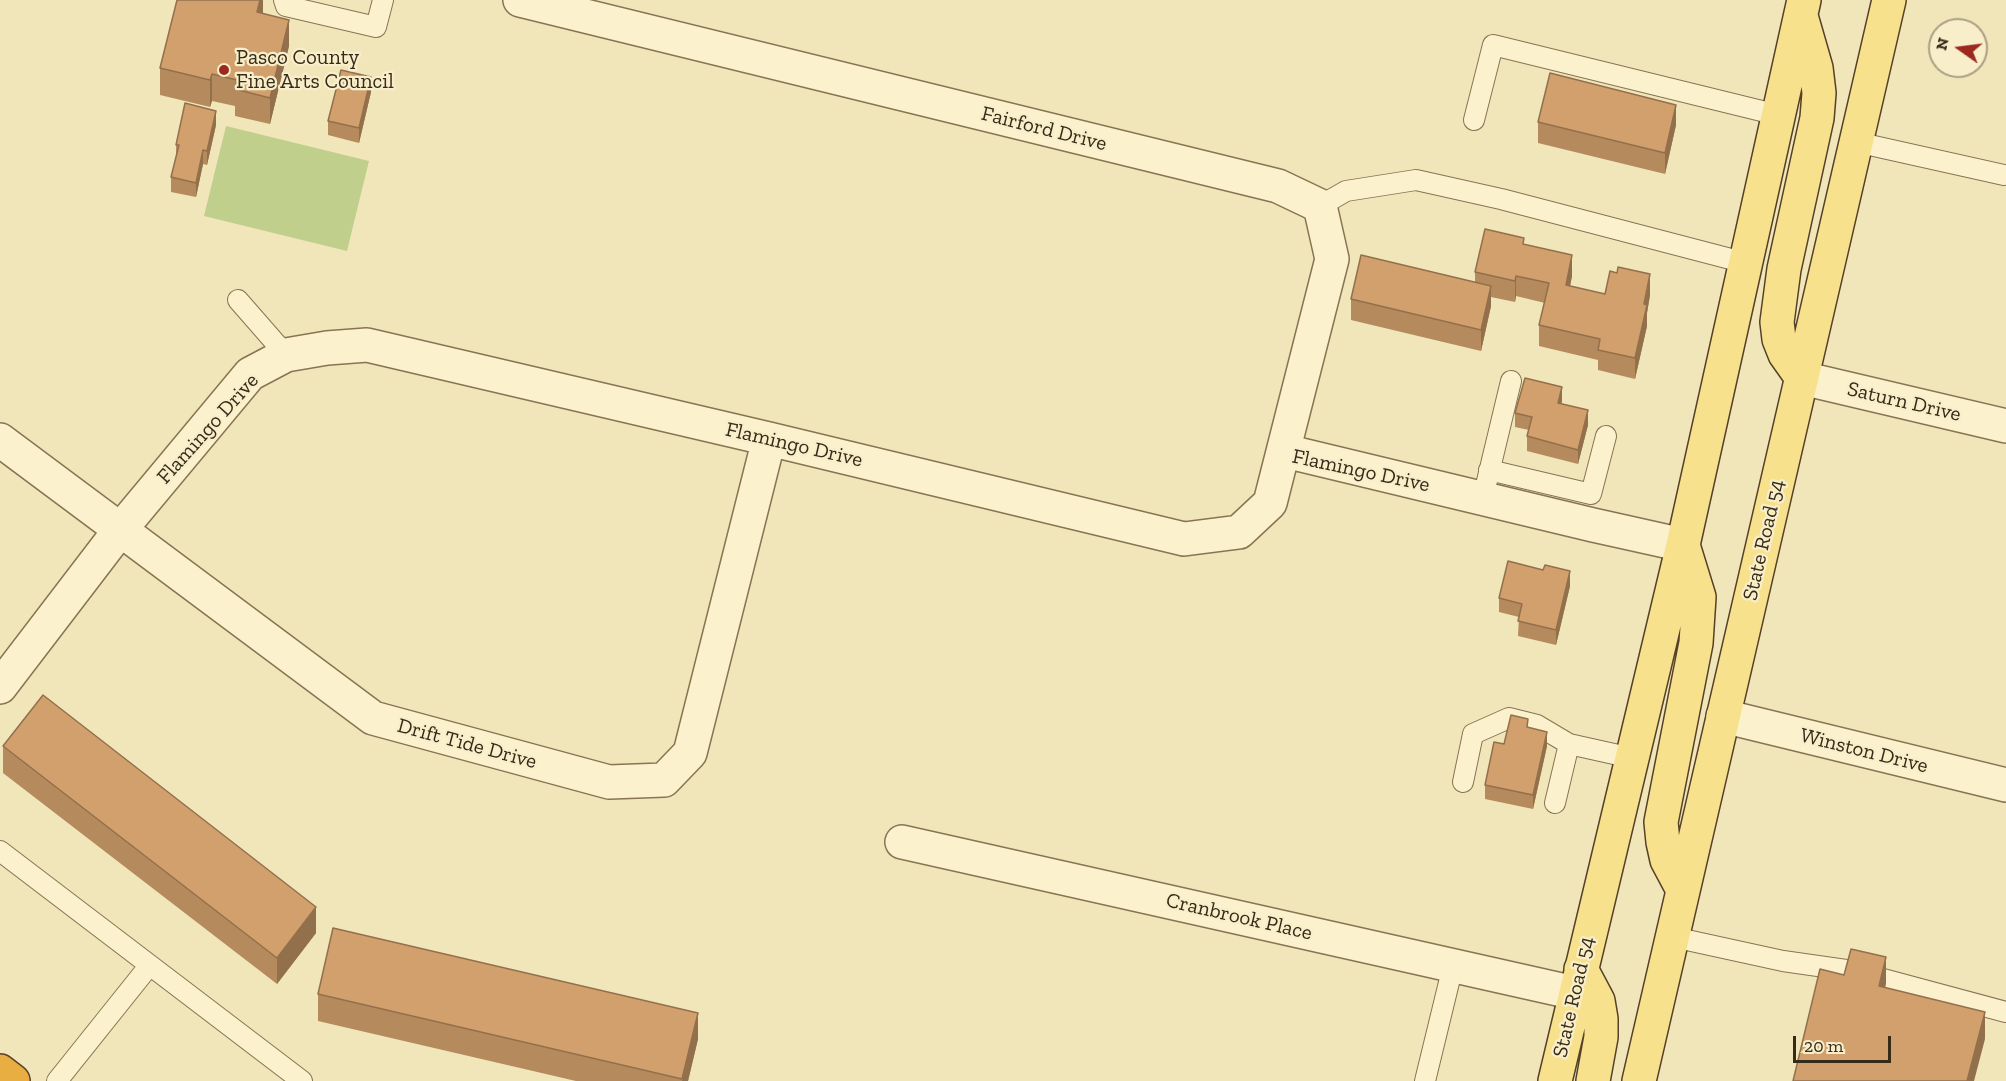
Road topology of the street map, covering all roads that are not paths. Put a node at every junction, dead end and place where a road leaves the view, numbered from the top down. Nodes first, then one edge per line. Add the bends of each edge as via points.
1 (284, 0) edge
2 (383, 0) edge
3 (520, 0) edge
4 (1889, 0) edge
5 (1802, 7) edge
6 (1778, 115) junction
7 (1474, 120) dead end
8 (1856, 142) junction
9 (2004, 175) dead end
10 (1320, 206) junction
11 (1746, 263) junction
12 (238, 300) dead end
13 (286, 355) junction
14 (1802, 378) junction
15 (1511, 381) dead end
16 (2006, 426) edge
17 (1606, 436) dead end
18 (769, 439) junction
19 (0, 440) edge
20 (1285, 451) junction
21 (1486, 484) junction
22 (1588, 509) junction
23 (120, 530) junction
24 (1683, 545) junction
25 (0, 687) edge
26 (1723, 716) junction
27 (1569, 744) junction
28 (1632, 758) junction
29 (1462, 782) dead end
30 (2006, 785) edge
31 (1555, 803) dead end
32 (903, 842) dead end
33 (0, 851) edge
34 (1683, 890) junction
35 (1672, 937) junction
36 (149, 966) junction
37 (1453, 966) junction
38 (1578, 981) junction
39 (2006, 1012) edge
40 (0, 1071) edge
41 (13, 1081) edge
42 (57, 1081) edge
43 (302, 1081) edge
44 (1425, 1081) edge
45 (1555, 1081) edge
46 (1593, 1081) edge
47 (1639, 1081) edge

1 - 2 lane via 286,6 376,27
3 - 10 street, Fairford Drive via 1278,186
4 - 8 main road, State Road 54
5 - 6 main road, State Road 54
5 - 14 main road via 1819,93 1777,322 1785,354
6 - 7 lane via 1493,45
6 - 11 main road, State Road 54
8 - 9 lane
8 - 14 main road, State Road 54
10 - 11 lane via 1346,191 1416,180
10 - 20 street via 1332,259
11 - 24 main road, State Road 54
12 - 13 lane
13 - 18 street, Flamingo Drive via 367,345
13 - 23 street, Flamingo Drive via 250,375
14 - 16 street, Saturn Drive
14 - 26 main road, State Road 54
15 - 21 lane
17 - 22 lane
18 - 20 street, Flamingo Drive via 1184,539 1239,532 1270,502
18 - 23 street, Drift Tide Drive via 690,753 664,780 609,782 373,718
19 - 23 street, Drift Tide Drive
20 - 21 street, Flamingo Drive
21 - 22 street, Flamingo Drive
22 - 24 street, Flamingo Drive
23 - 25 street, Flamingo Drive
24 - 28 main road, State Road 54
24 - 34 main road via 1699,597 1696,643 1661,822 1667,860
26 - 30 street, Winston Drive
26 - 34 main road, State Road 54
27 - 28 lane
27 - 29 lane via 1537,725 1509,718 1473,734
27 - 31 lane
28 - 38 main road, State Road 54
32 - 37 street, Cranbrook Place
33 - 36 lane
34 - 35 main road, State Road 54
35 - 39 lane via 1783,961 1853,971
35 - 47 main road, State Road 54
36 - 42 lane
36 - 43 lane
37 - 38 street, Cranbrook Place
37 - 44 lane
38 - 45 main road, State Road 54
38 - 46 main road via 1598,1001 1601,1019
40 - 41 highway

